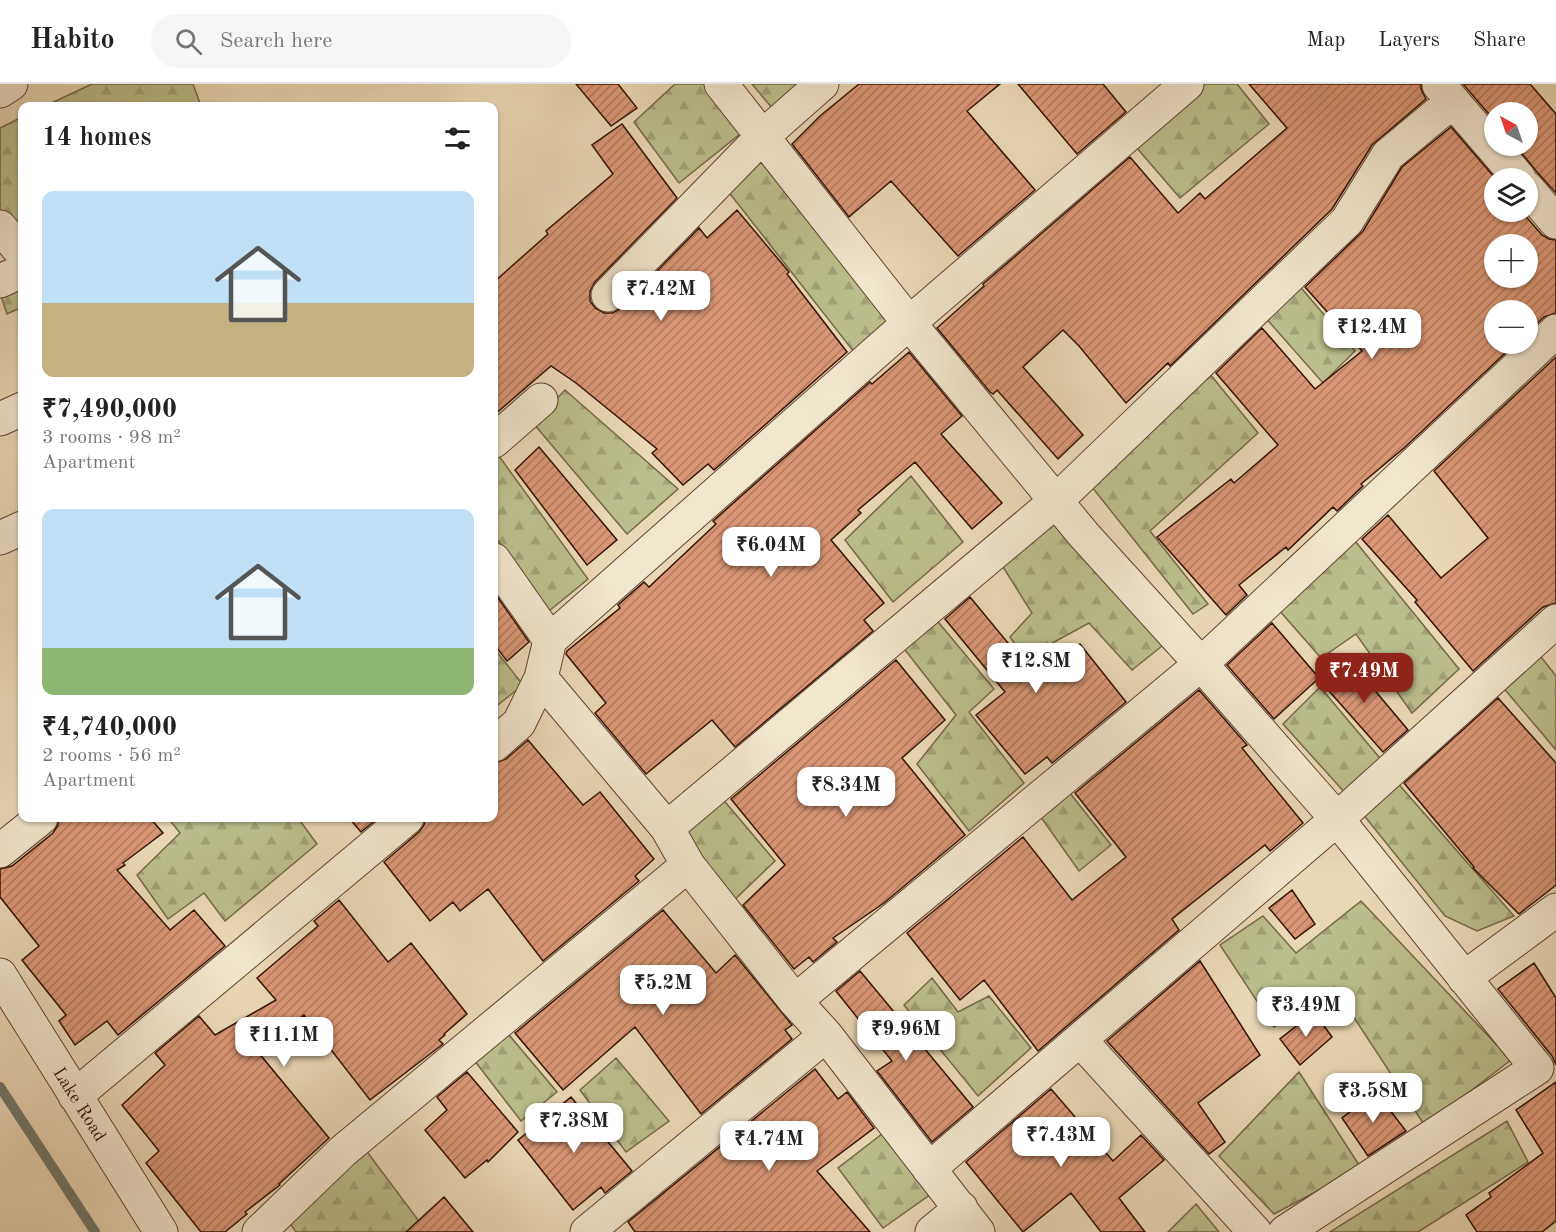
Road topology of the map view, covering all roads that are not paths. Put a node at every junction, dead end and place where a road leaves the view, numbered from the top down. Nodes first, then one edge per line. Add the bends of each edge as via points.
1 (11, 84) edge
2 (722, 84) edge
3 (822, 84) edge
4 (1187, 84) edge
5 (0, 91) edge
6 (1446, 92) edge
7 (762, 137) junction
8 (1511, 168) edge
9 (1538, 201) edge
10 (1556, 222) edge
11 (0, 227) edge
12 (18, 248) edge
13 (18, 273) edge
14 (0, 281) edge
15 (608, 295) dead end
16 (909, 323) junction
17 (1556, 332) edge
18 (541, 400) dead end
19 (18, 411) edge
20 (0, 419) edge
21 (498, 438) edge
22 (1056, 501) junction
23 (18, 530) edge
24 (0, 538) edge
25 (498, 566) edge
26 (1556, 621) edge
27 (550, 640) junction
28 (1201, 664) junction
29 (541, 678) junction
30 (498, 741) edge
31 (1337, 819) junction
32 (36, 822) edge
33 (402, 822) edge
34 (667, 828) junction
35 (0, 851) edge
36 (688, 866) junction
37 (1556, 910) edge
38 (0, 975) edge
39 (1464, 978) junction
40 (795, 1001) junction
41 (826, 1035) junction
42 (1080, 1040) junction
43 (75, 1096) junction
44 (930, 1169) junction
45 (970, 1220) edge
46 (161, 1232) edge
47 (259, 1232) edge
48 (587, 1232) edge
49 (932, 1232) edge
50 (1256, 1232) edge
51 (1285, 1232) edge

1 - 5 street
2 - 7 street
3 - 7 street
4 - 16 street
6 - 8 street
6 - 22 street via 1388,154 1347,221
7 - 15 street
7 - 16 street
9 - 10 street
11 - 12 street
13 - 14 street
16 - 22 street
16 - 27 street
17 - 28 street
18 - 21 street
19 - 20 street
22 - 28 street
22 - 34 street
23 - 24 street
25 - 27 street
26 - 31 street
27 - 29 street
28 - 31 street
28 - 40 street
29 - 30 street via 519,723
29 - 34 street
31 - 39 street
31 - 42 street
32 - 35 street
33 - 43 street
34 - 36 street
36 - 40 street
36 - 47 street via 343,1151
37 - 39 street
38 - 43 street, Lake Road
39 - 51 street via 1537,1068
40 - 41 street
41 - 44 street
41 - 48 street
42 - 44 street
42 - 50 street
43 - 46 street, Lake Road
44 - 45 street
45 - 49 street

